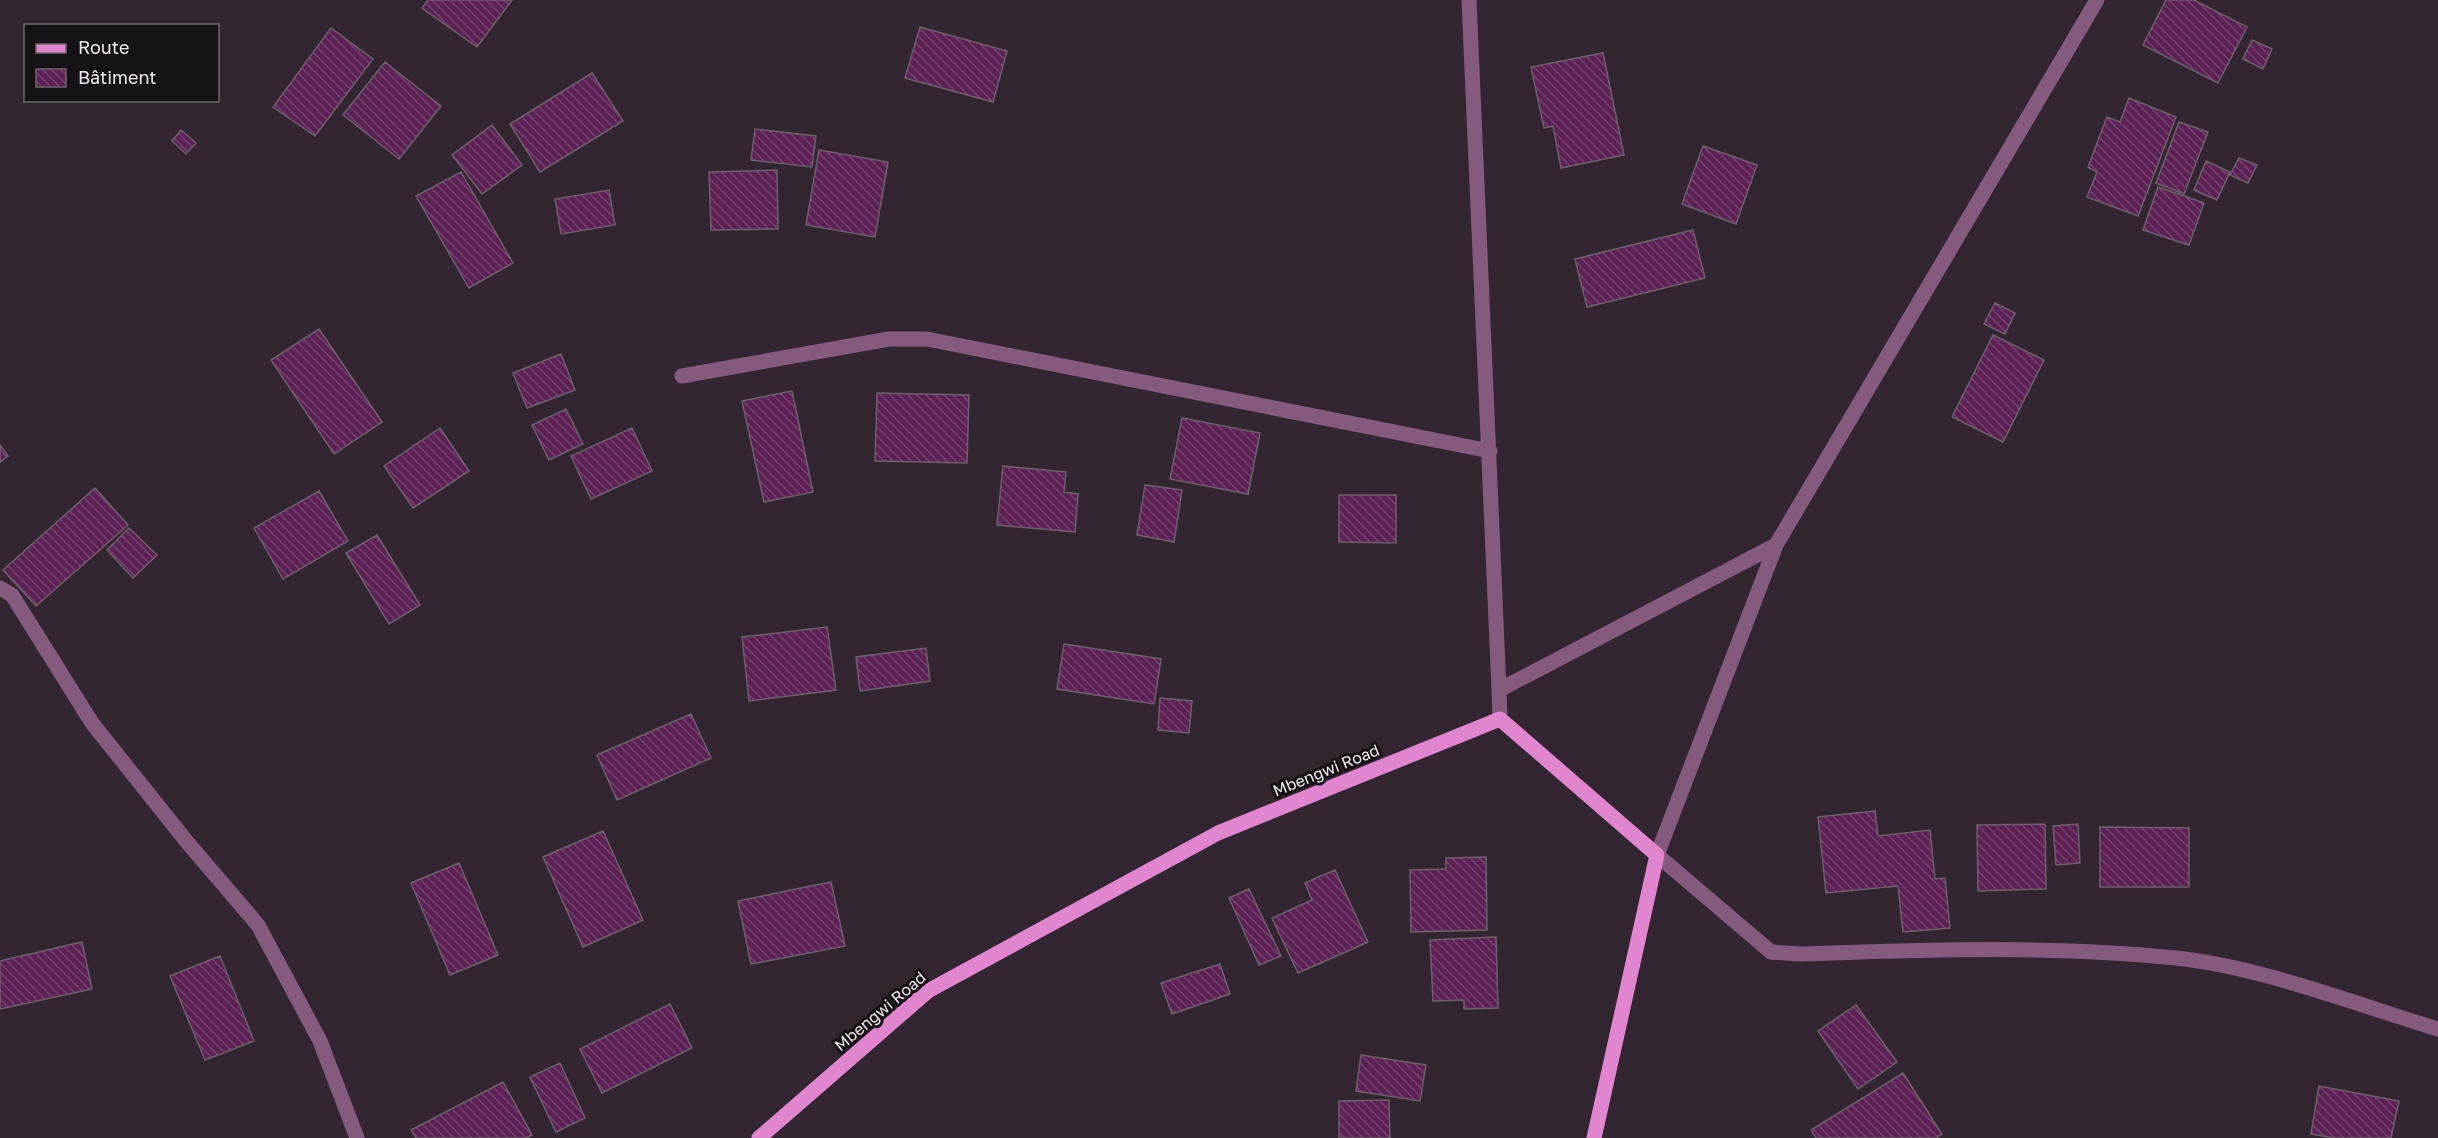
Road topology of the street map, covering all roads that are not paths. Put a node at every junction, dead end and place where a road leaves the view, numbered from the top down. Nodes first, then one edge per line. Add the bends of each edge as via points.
1 (1469, 0) edge
2 (2097, 0) edge
3 (682, 376) dead end
4 (1490, 452) junction
5 (1776, 545) junction
6 (0, 588) edge
7 (1499, 690) junction
8 (1500, 719) junction
9 (1657, 855) junction
10 (2438, 1029) edge
11 (357, 1138) edge
12 (759, 1138) edge
13 (1594, 1138) edge

1 - 4 street
2 - 5 street
3 - 4 street via 890,339 927,339
4 - 7 street
5 - 7 street
5 - 9 street
6 - 11 street via 12,595 92,723 258,925 320,1041
7 - 8 street
8 - 9 main road
8 - 12 main road, Mbengwi Road via 1218,833 928,991
9 - 10 street via 1771,952 2046,951 2177,958 2253,972
9 - 13 main road

